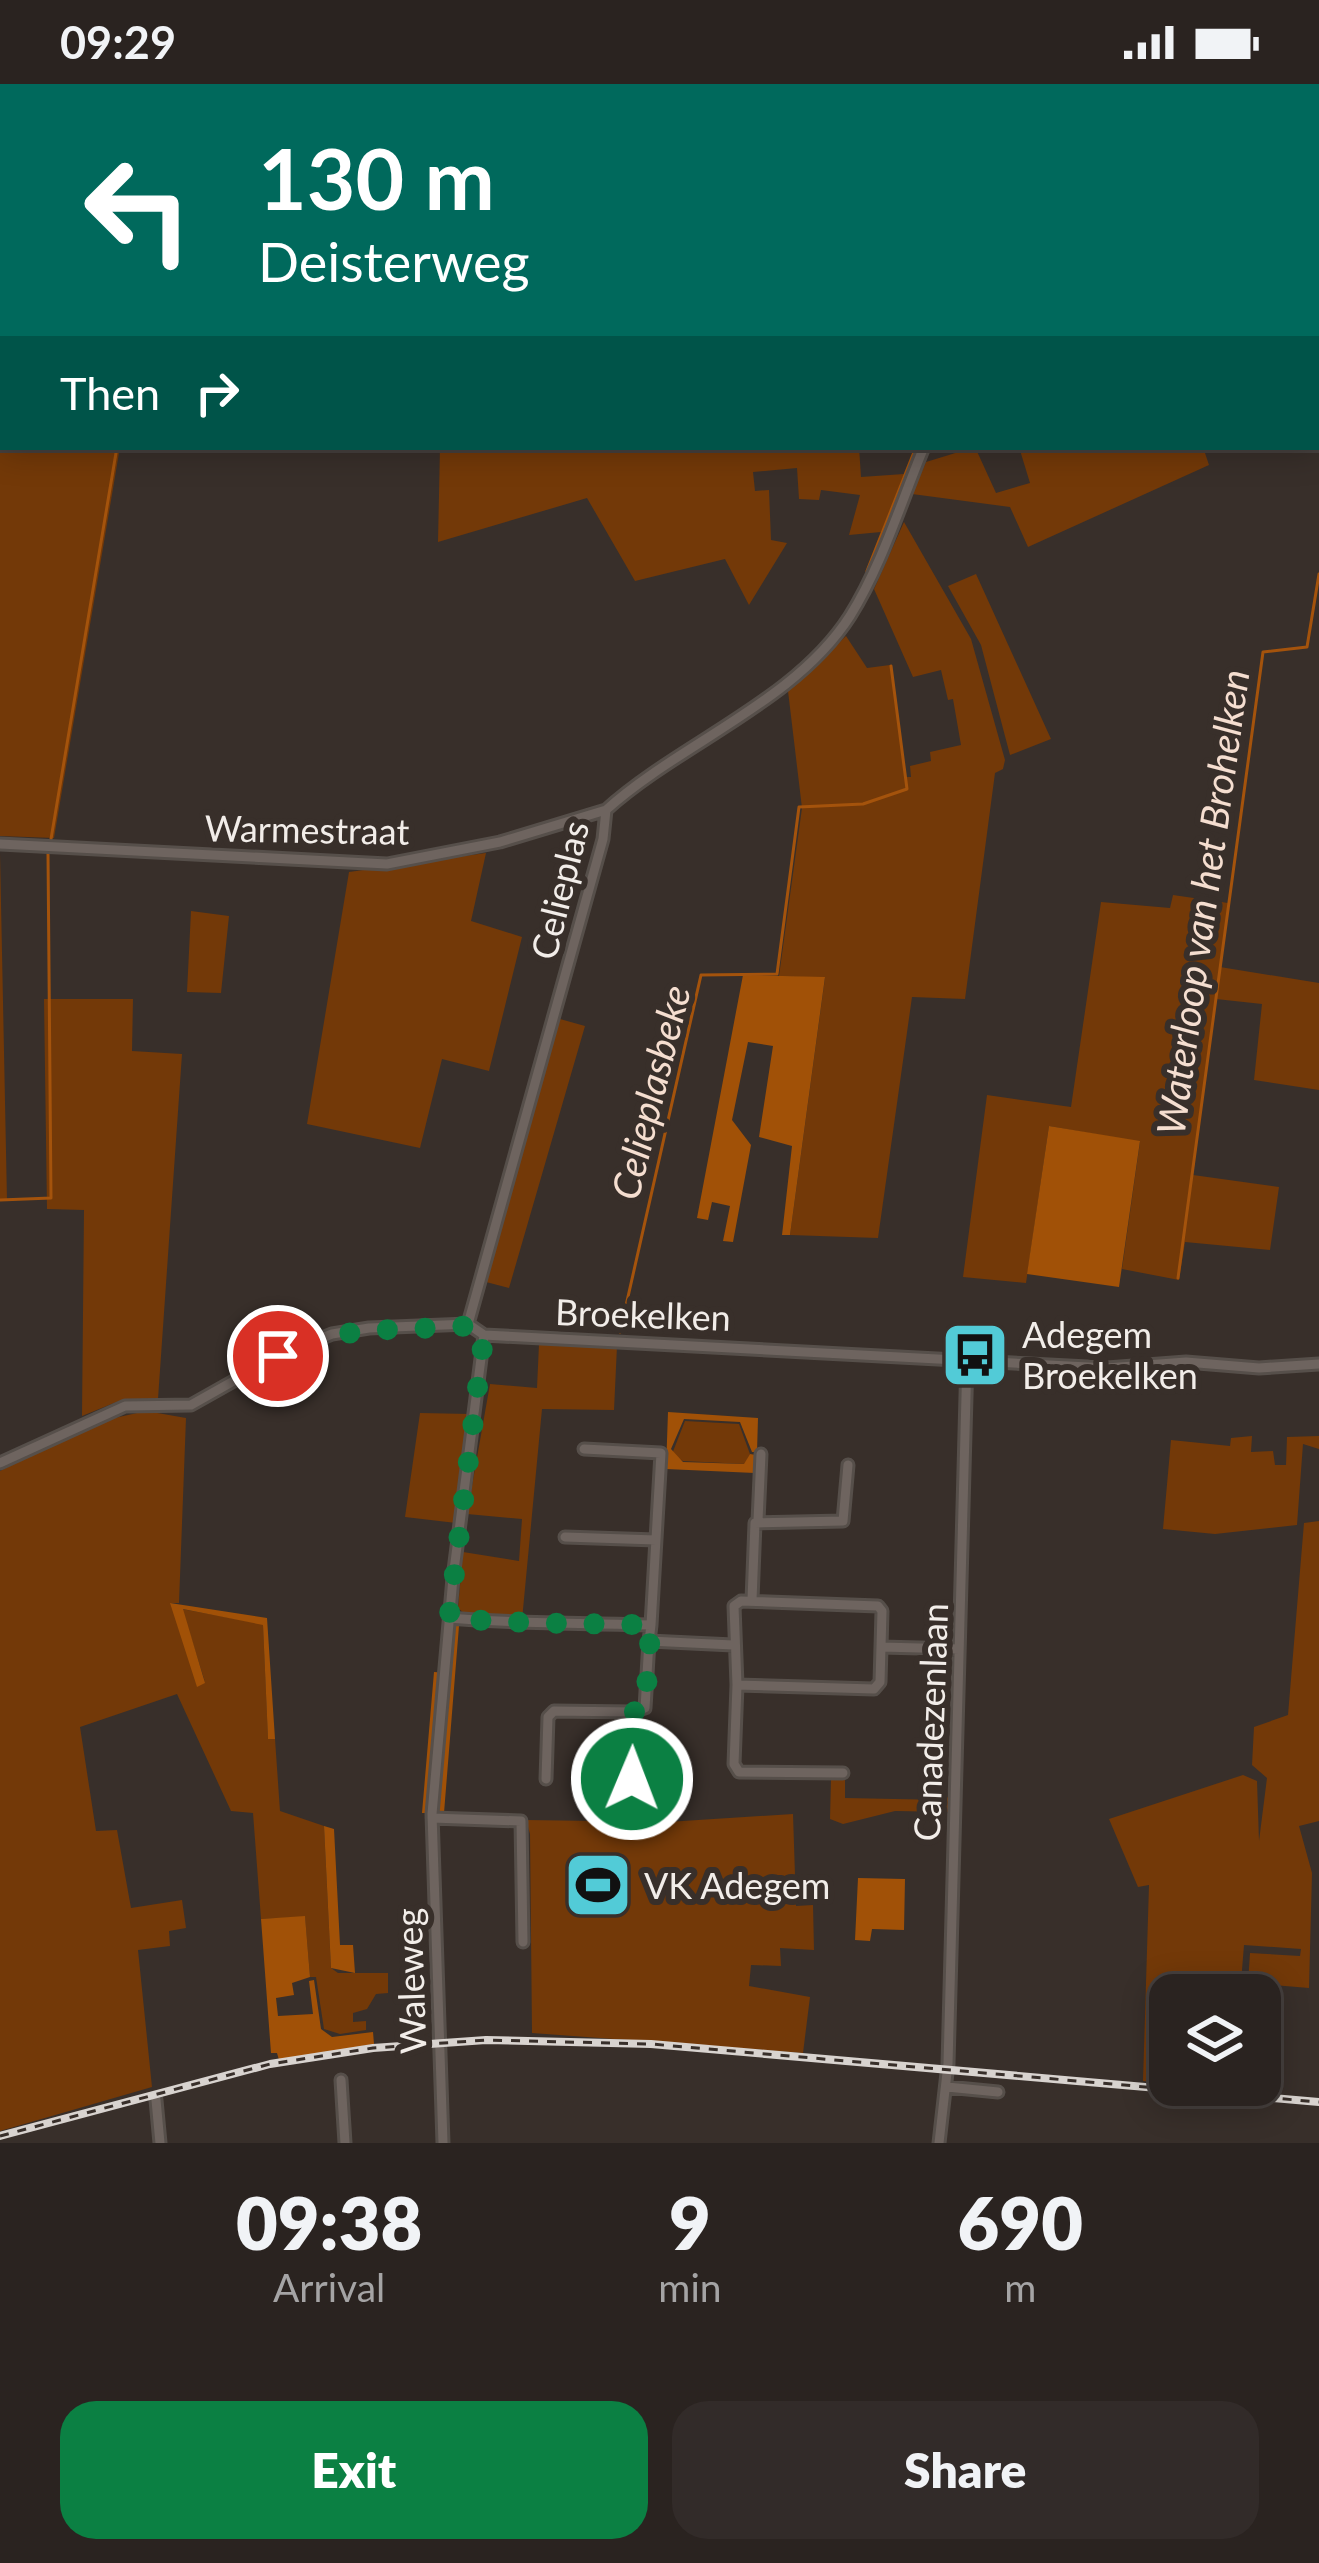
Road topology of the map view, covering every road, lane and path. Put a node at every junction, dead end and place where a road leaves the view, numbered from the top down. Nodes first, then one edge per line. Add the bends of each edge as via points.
1 (923, 450) edge
2 (606, 809) junction
3 (0, 844) edge
4 (468, 1324) junction
5 (484, 1335) junction
6 (967, 1359) junction
7 (1319, 1364) edge
8 (584, 1450) dead end
9 (760, 1454) dead end
10 (0, 1463) edge
11 (848, 1465) dead end
12 (758, 1521) junction
13 (565, 1537) dead end
14 (656, 1540) junction
15 (752, 1600) junction
16 (449, 1618) junction
17 (651, 1625) junction
18 (649, 1641) junction
19 (734, 1645) junction
20 (881, 1647) junction
21 (959, 1649) junction
22 (736, 1685) junction
23 (634, 1712) junction
24 (843, 1773) dead end
25 (546, 1779) dead end
26 (632, 1779) dead end
27 (432, 1818) junction
28 (523, 1942) dead end
29 (340, 2080) dead end
30 (947, 2087) junction
31 (998, 2092) dead end
32 (156, 2100) dead end
33 (160, 2143) edge
34 (345, 2143) edge
35 (443, 2143) edge
36 (939, 2143) edge

1 - 2 street, Celieplas via 859,600 835,636 729,725
2 - 3 street, Warmestraat via 500,842 387,864
2 - 4 street, Celieplas
4 - 5 street
4 - 10 street via 332,1334 191,1405 125,1406
5 - 6 street, Broekelken
5 - 16 street, Waleweg
6 - 7 street, Broekelken via 1121,1368
6 - 21 street, Canadezenlaan
8 - 14 street via 661,1453
9 - 12 street
11 - 12 street via 843,1521
12 - 15 street
13 - 14 street
14 - 17 street
15 - 19 street via 734,1606
15 - 20 street via 878,1606
16 - 17 street
16 - 27 street, Waleweg
17 - 18 street
18 - 19 street
18 - 23 street via 645,1708
19 - 22 street
20 - 21 street
20 - 22 street via 874,1689
21 - 30 street, Canadezenlaan
22 - 24 street via 739,1772
23 - 25 street via 554,1711
23 - 26 street
27 - 28 street via 521,1821
27 - 35 street, Waleweg
29 - 34 street
30 - 31 street
30 - 36 street, Canadezenlaan
32 - 33 street

